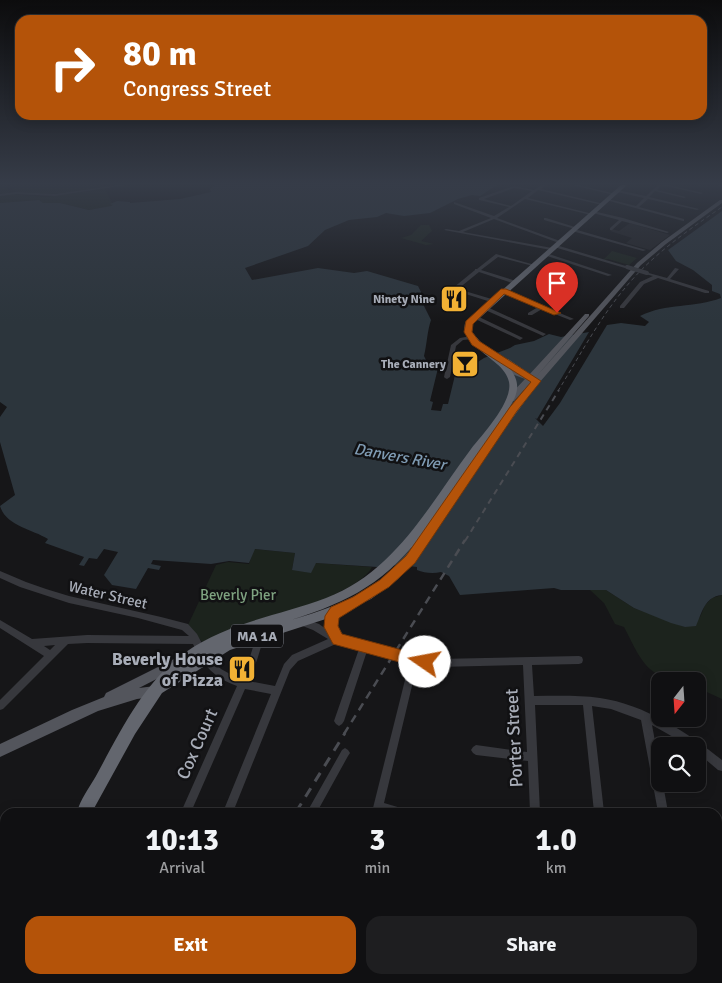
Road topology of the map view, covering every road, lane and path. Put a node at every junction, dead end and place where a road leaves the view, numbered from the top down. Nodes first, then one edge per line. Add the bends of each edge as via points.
1 (452, 231) edge
2 (463, 231) edge
3 (523, 231) edge
4 (573, 231) edge
5 (581, 231) edge
6 (663, 231) edge
7 (681, 231) edge
8 (460, 232) junction
9 (667, 232) dead end
10 (555, 246) junction
11 (644, 250) dead end
12 (545, 254) junction
13 (533, 265) junction
14 (477, 270) junction
15 (677, 270) dead end
16 (610, 275) dead end
17 (658, 276) junction
18 (668, 279) junction
19 (514, 282) junction
20 (503, 291) junction
21 (707, 292) dead end
22 (493, 301) junction
23 (542, 307) junction
24 (622, 307) dead end
25 (485, 308) junction
26 (530, 314) dead end
27 (475, 317) junction
28 (572, 319) dead end
29 (577, 329) joint
30 (543, 334) dead end
31 (471, 338) junction
32 (520, 338) dead end
33 (488, 352) junction
34 (508, 371) junction
35 (447, 377) dead end
36 (531, 379) junction
37 (511, 399) junction
38 (445, 500) junction
39 (0, 574) edge
40 (363, 591) junction
41 (336, 611) junction
42 (303, 622) junction
43 (1, 625) edge
44 (261, 634) junction
45 (338, 639) junction
46 (65, 641) junction
47 (31, 643) junction
48 (364, 647) junction
49 (198, 651) junction
50 (51, 655) junction
51 (579, 660) dead end
52 (414, 661) junction
53 (527, 662) junction
54 (243, 684) junction
55 (276, 691) junction
56 (154, 692) junction
57 (530, 700) junction
58 (587, 702) junction
59 (100, 704) junction
60 (0, 706) edge
61 (646, 718) junction
62 (339, 721) dead end
63 (679, 737) edge
64 (476, 750) dead end
65 (0, 751) edge
66 (345, 752) dead end
67 (706, 754) edge
68 (532, 757) junction
69 (722, 766) edge
70 (86, 808) edge
71 (188, 808) edge
72 (230, 808) edge
73 (314, 808) edge
74 (377, 808) edge
75 (535, 808) edge
76 (599, 808) edge
77 (662, 808) edge

1 - 8 street
2 - 8 street
3 - 10 street
4 - 10 highway
5 - 11 street
6 - 9 street
7 - 29 main road via 656,249
8 - 10 street
10 - 12 highway
10 - 17 street, bridge
12 - 13 highway
12 - 16 street
13 - 14 street via 498,255
13 - 19 highway
14 - 19 street
14 - 22 street via 455,289
15 - 18 street
17 - 18 street
17 - 24 street via 642,283
18 - 21 street
19 - 20 highway
20 - 22 highway
20 - 23 street
22 - 25 highway
23 - 26 street
23 - 28 street
25 - 27 highway
25 - 30 street
27 - 31 highway via 467,329
27 - 32 street
29 - 36 main road
31 - 33 highway
31 - 35 street via 462,339 454,345
33 - 34 highway
33 - 36 highway
34 - 36 main road
34 - 37 highway via 514,385
36 - 37 main road
36 - 38 highway, MA 1A via 514,409
37 - 38 highway, MA 1A
38 - 40 highway, MA 1A via 411,559 384,583
39 - 49 street, Water Street via 67,600 185,626
40 - 41 highway, MA 1A
40 - 49 highway, MA 1A via 237,632
41 - 42 highway, MA 1A
41 - 45 street via 330,622
42 - 44 highway, MA 1A
42 - 45 street
43 - 47 street
44 - 49 highway, MA 1A via 230,645
44 - 54 street, Cox Court
45 - 48 street
45 - 55 street via 290,662
46 - 47 street
46 - 49 street
46 - 50 street
47 - 50 street
48 - 52 street
48 - 62 street
49 - 54 street, Water Street via 220,675
49 - 56 highway, MA 1A via 164,678
49 - 59 main road
50 - 60 street
51 - 53 street
52 - 53 street via 438,664
52 - 74 street
53 - 57 street, Porter Street
54 - 55 street, Water Street
54 - 71 street, Cox Court
55 - 72 street
56 - 59 main road via 130,694
56 - 70 highway, MA 1A
57 - 58 street
57 - 68 street, Porter Street
58 - 61 street via 612,705
58 - 76 street
59 - 65 main road
61 - 63 street
61 - 77 street
64 - 68 street
66 - 73 street
67 - 69 street
68 - 75 street, Porter Street

